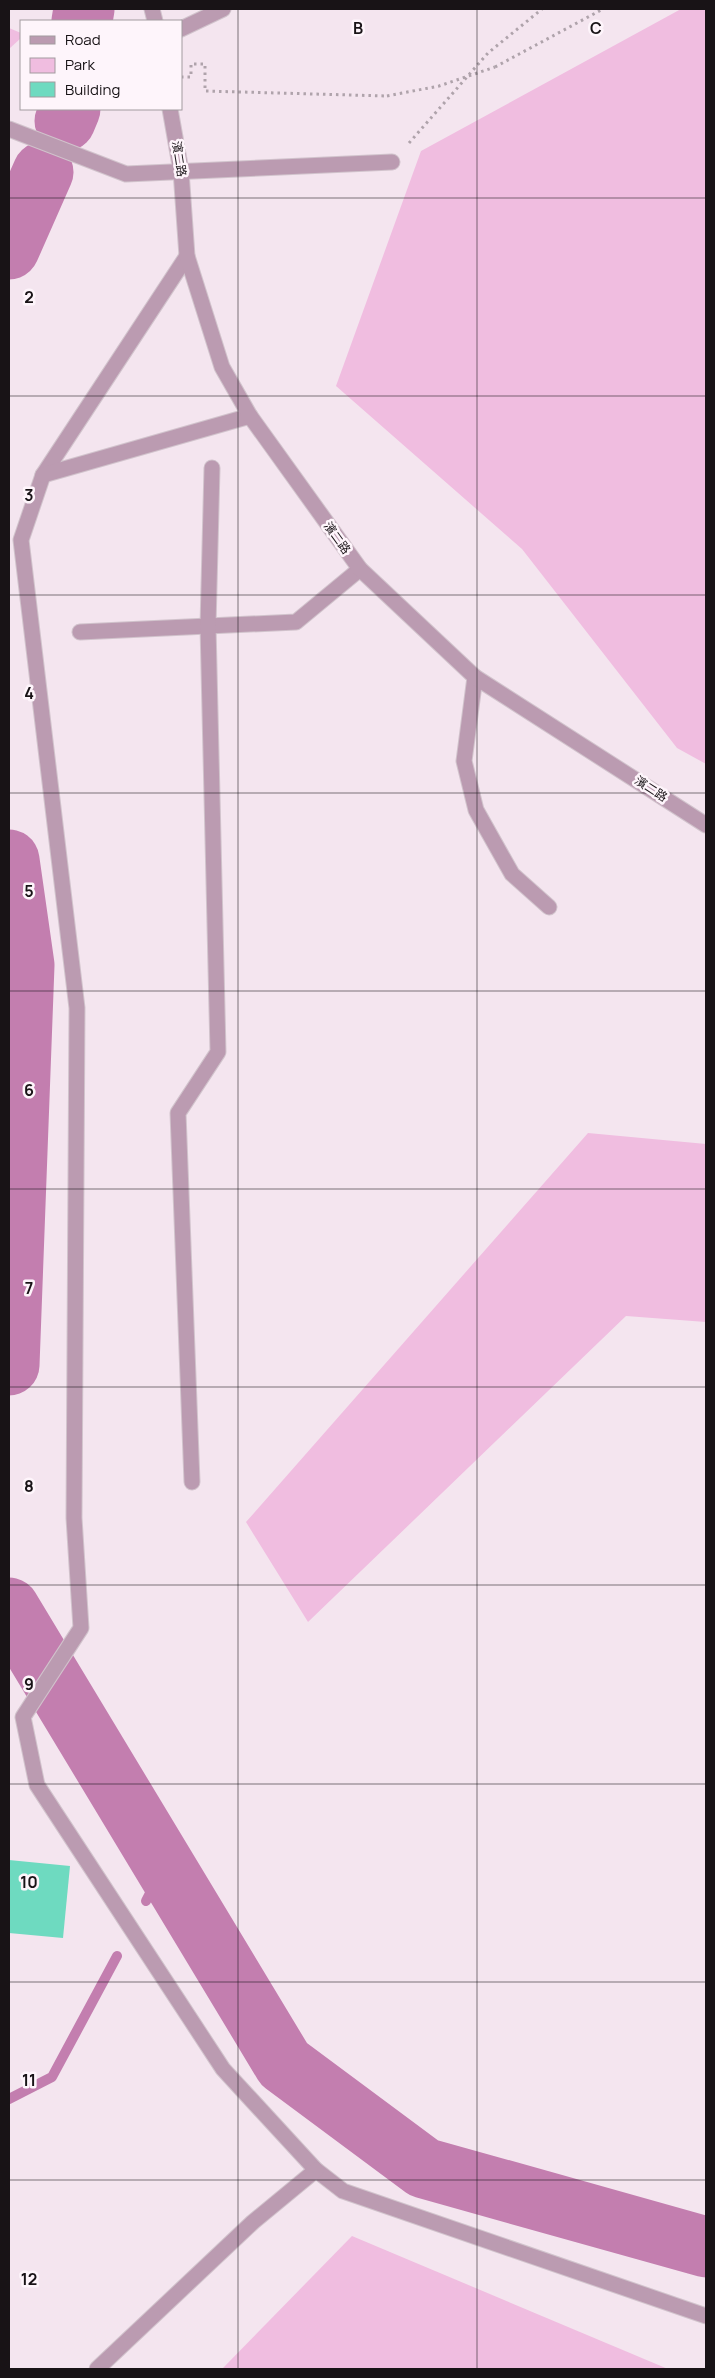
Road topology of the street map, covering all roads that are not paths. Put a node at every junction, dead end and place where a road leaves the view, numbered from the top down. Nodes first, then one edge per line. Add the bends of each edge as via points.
1 (223, 9) edge
2 (182, 29) edge
3 (170, 110) edge
4 (9, 129) edge
5 (392, 162) road end
6 (181, 171) junction
7 (187, 256) junction
8 (250, 416) junction
9 (212, 468) dead end
10 (43, 475) junction
11 (360, 569) junction
12 (208, 626) junction
13 (80, 632) dead end
14 (476, 677) junction
15 (706, 825) edge
16 (550, 907) dead end
17 (192, 1482) dead end
18 (316, 2170) junction
19 (706, 2316) edge
20 (97, 2369) edge

1 - 2 street
3 - 6 street, 濱二路
4 - 6 street via 126,174
5 - 6 street
6 - 7 street, 濱二路
7 - 8 street, 濱二路 via 222,367
7 - 10 street
8 - 10 street
8 - 11 street, 濱二路
9 - 12 street
10 - 18 street via 21,540 77,1008 74,1518 81,1628 22,1717 37,1785 223,2069
11 - 12 street via 296,622
11 - 14 street, 濱二路
12 - 13 street
12 - 17 street via 218,1052 178,1113
14 - 15 street, 濱二路
14 - 16 street via 464,761 476,810 512,874
18 - 19 street via 344,2191
18 - 20 street via 253,2222

